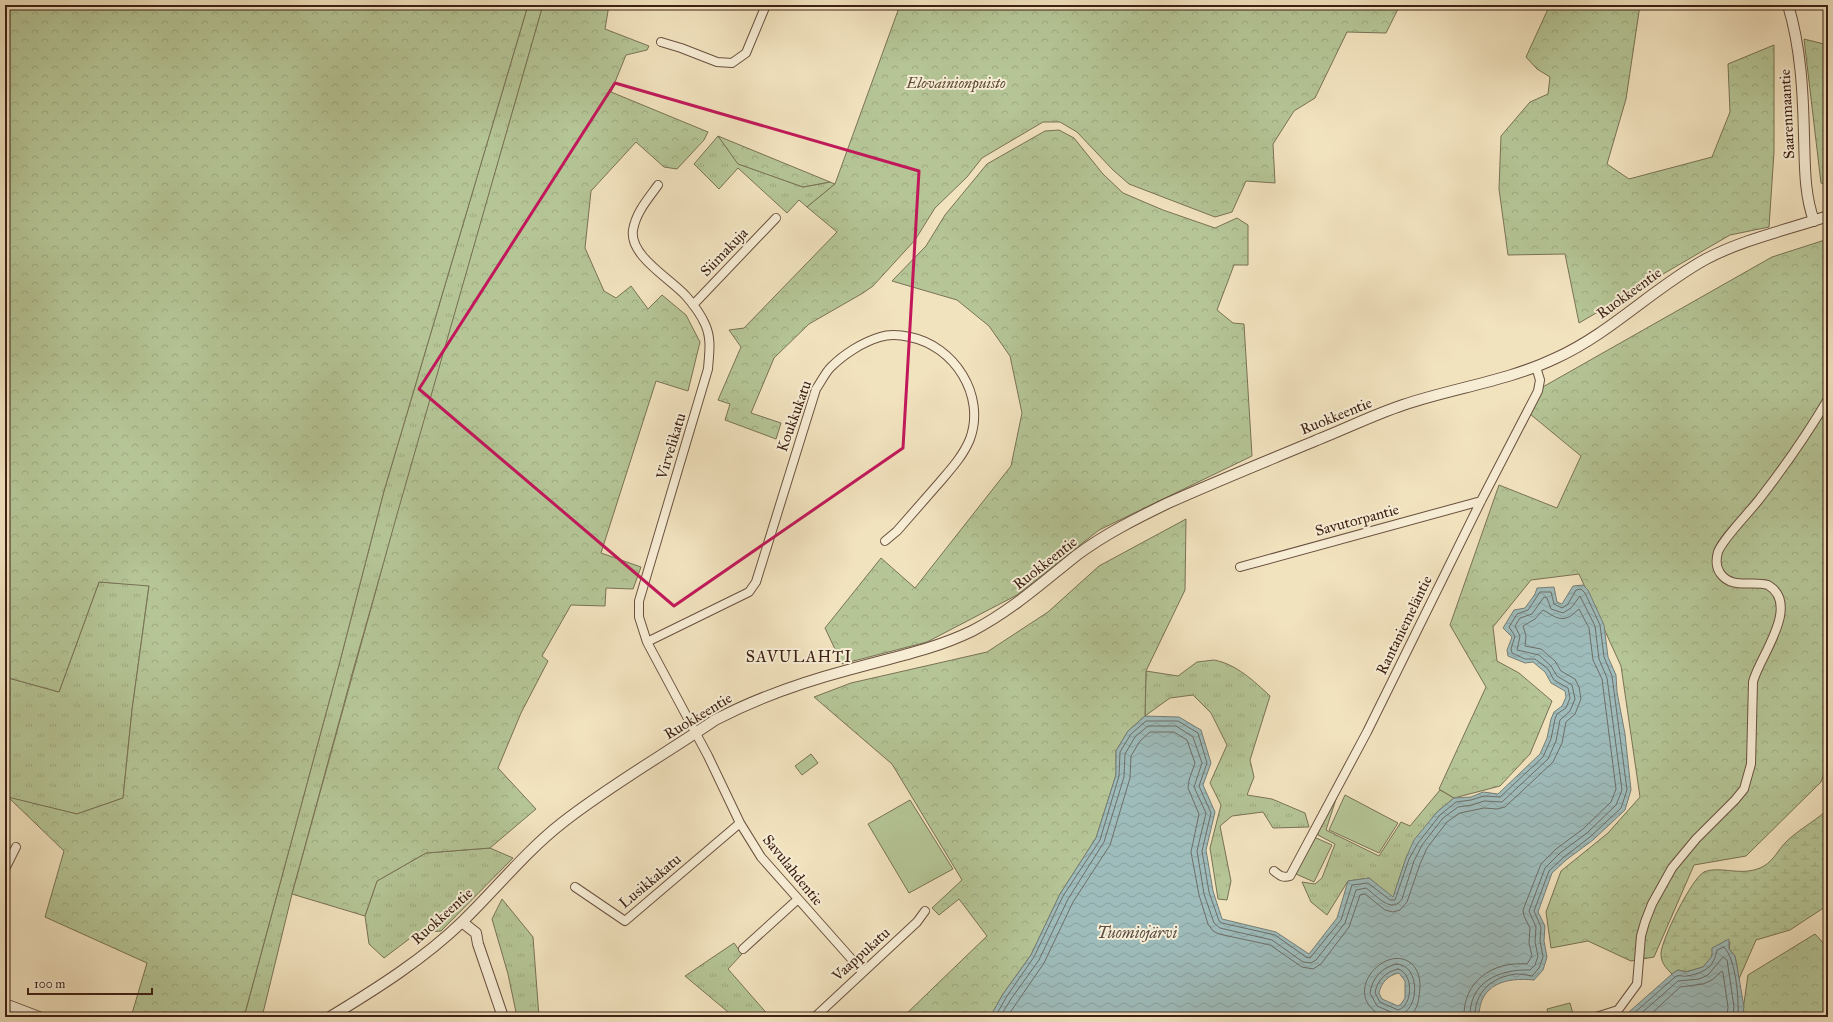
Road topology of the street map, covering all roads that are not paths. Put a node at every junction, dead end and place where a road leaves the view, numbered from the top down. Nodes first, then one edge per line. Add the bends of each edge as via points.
1 (766, 5) edge
2 (1788, 5) edge
3 (661, 42) dead end
4 (658, 185) dead end
5 (1828, 216) edge
6 (776, 218) dead end
7 (1814, 221) junction
8 (692, 305) junction
9 (1536, 367) junction
10 (1828, 399) edge
11 (1481, 501) junction
12 (885, 541) dead end
13 (1240, 567) dead end
14 (647, 642) junction
15 (696, 734) junction
16 (740, 823) junction
17 (16, 847) dead end
18 (5, 869) edge
19 (1274, 871) dead end
20 (575, 886) dead end
21 (798, 900) junction
22 (925, 911) dead end
23 (462, 922) junction
24 (743, 949) dead end
25 (863, 972) junction
26 (5, 1004) edge
27 (39, 1017) edge
28 (330, 1017) edge
29 (502, 1017) edge
30 (815, 1017) edge
31 (1596, 1017) edge

1 - 3 street via 746,53 732,62 717,62
2 - 7 street, Saarenmaantie via 1795,27 1802,82 1806,194
4 - 8 street, Virvelikatu via 637,215 633,231 635,246
5 - 7 street, Ruokkeentie
6 - 8 street, Siimakuja
7 - 9 street, Ruokkeentie via 1738,244 1707,259 1678,276 1594,337
8 - 14 street, Virvelikatu via 705,324 710,343 708,369 639,601 639,617
9 - 11 street, Rantaniemeläntie via 1540,380 1538,391
9 - 15 street, Ruokkeentie via 1398,407 1173,501 1106,536 1079,554 1024,599 970,632 922,651 849,669 767,696 715,720
10 - 31 street via 1764,494 1718,552 1717,565 1722,576 1740,584 1768,585 1780,603 1777,626 1753,682 1751,764 1747,781 1740,795 1683,854 1658,892 1643,928 1637,984 1618,1010
11 - 13 street, Savutorpantie
11 - 19 street, Rantaniemeläntie via 1367,732 1290,876 1280,876
12 - 14 street, Koukkukatu via 897,531 961,457 973,426 972,398 963,375 955,364 938,349 917,338 903,336 880,337 851,351 831,367 816,389 756,582 749,592
14 - 15 street, Virvelikatu
15 - 16 street, Savulahdentie
15 - 23 street, Ruokkeentie via 561,824
16 - 20 street, Lusikkakatu via 626,922
16 - 21 street, Savulahdentie via 761,857
17 - 18 street
21 - 24 street
21 - 25 street, Savulahdentie
22 - 25 street, Vaappukatu via 917,922
23 - 28 street, Ruokkeentie via 382,984
23 - 29 street via 476,932
25 - 30 street, Vaappukatu
26 - 27 street

